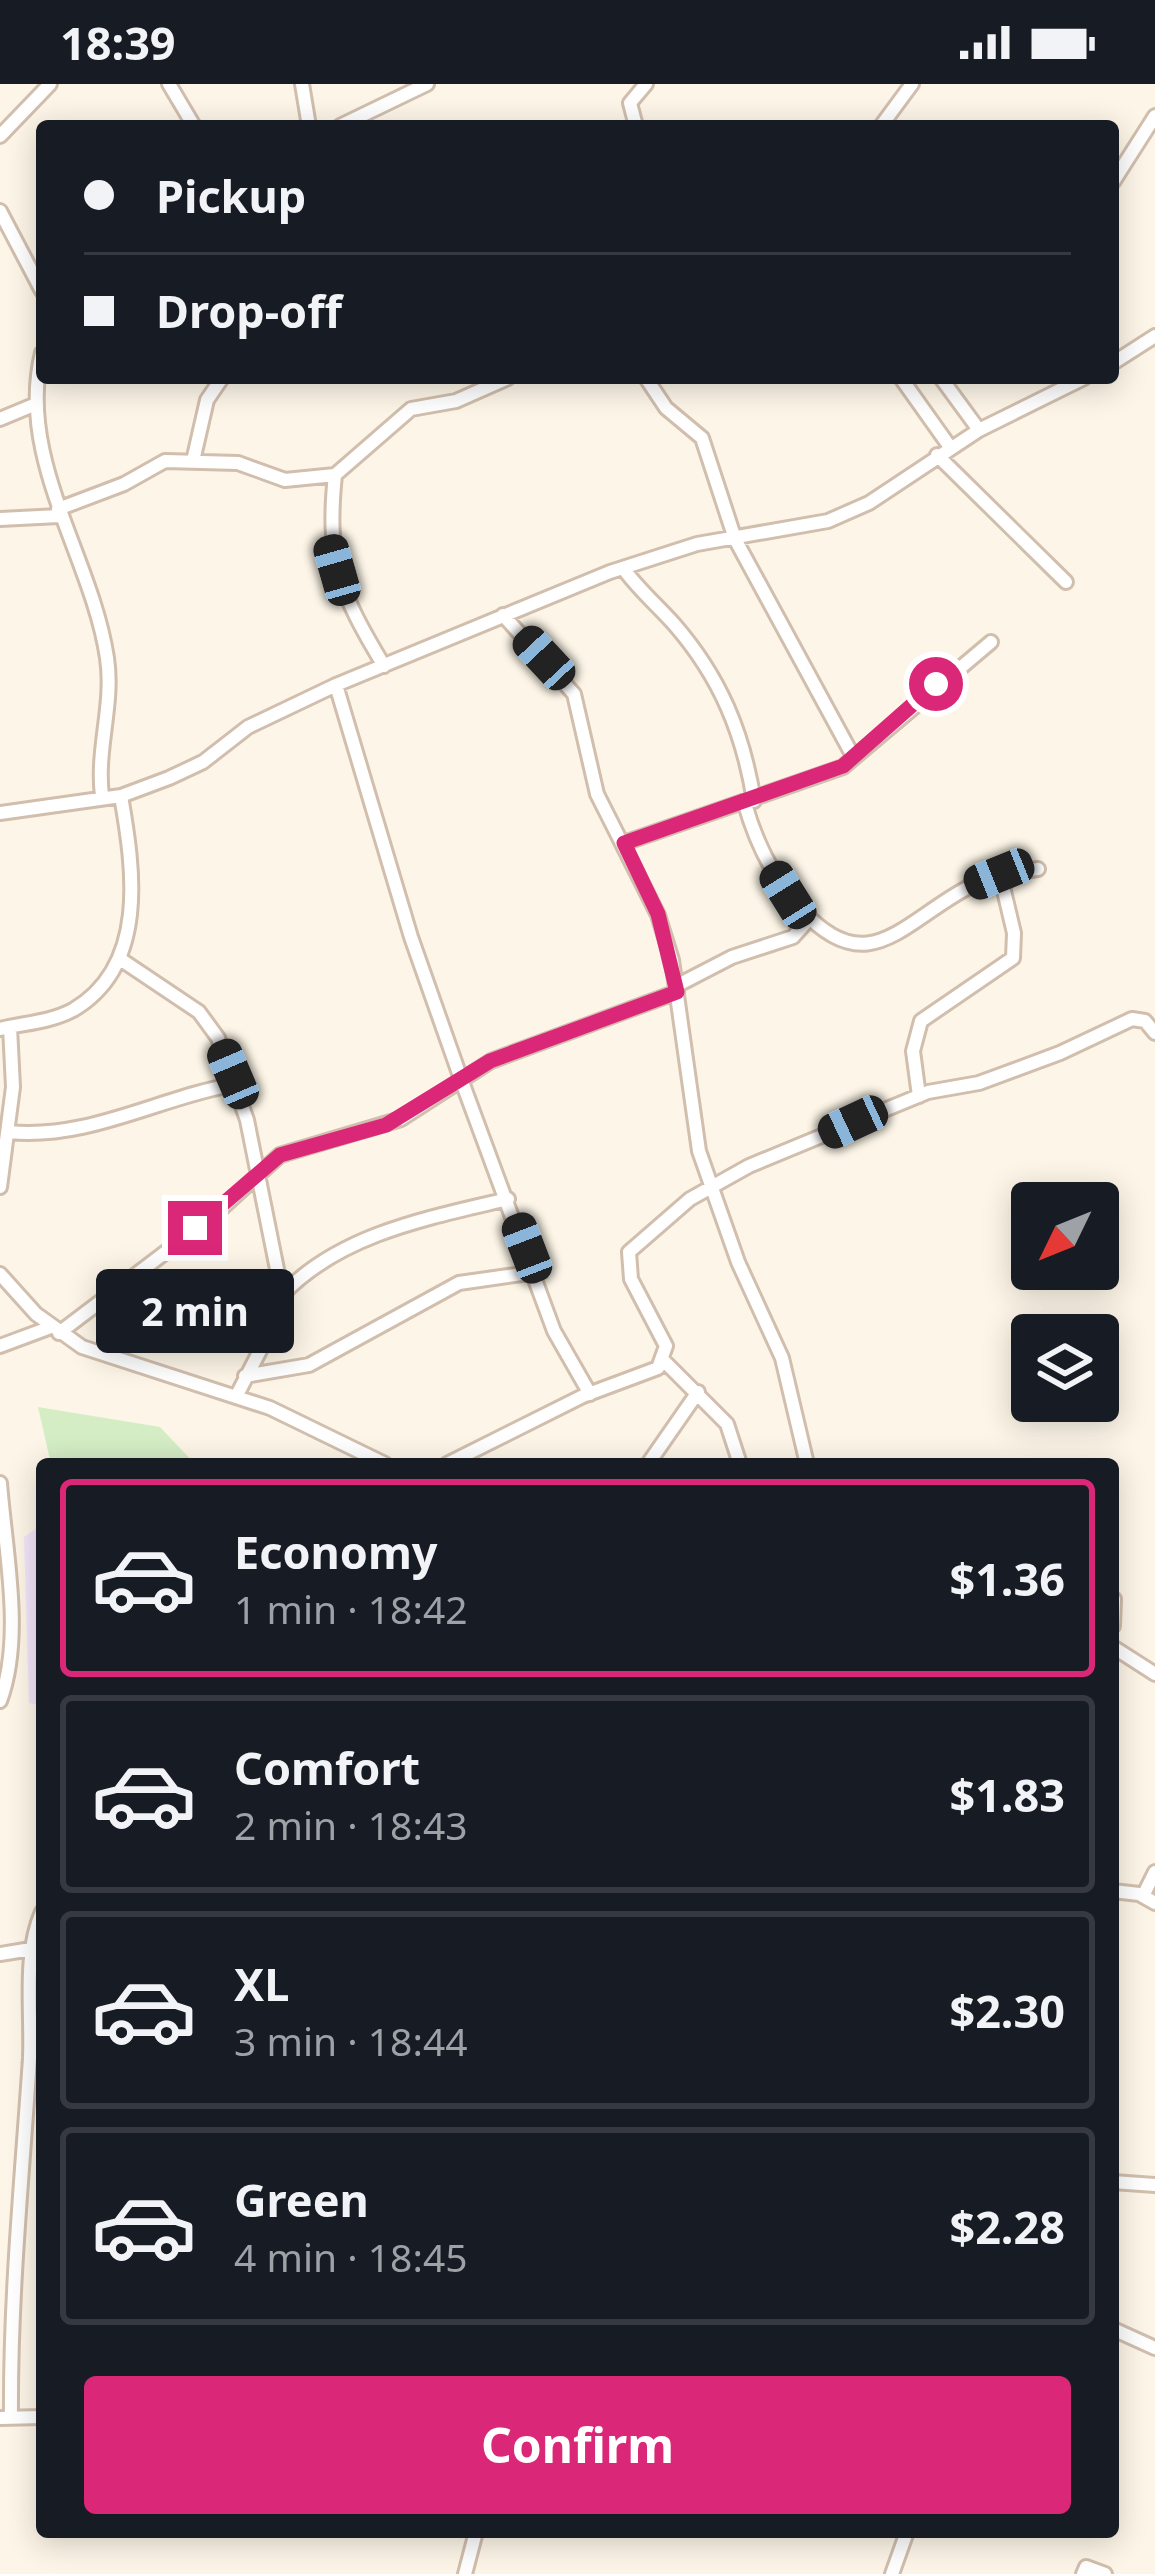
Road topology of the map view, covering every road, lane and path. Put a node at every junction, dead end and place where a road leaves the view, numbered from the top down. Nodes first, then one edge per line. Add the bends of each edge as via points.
1 (50, 84) edge
2 (169, 84) edge
3 (302, 84) edge
4 (427, 84) edge
5 (646, 84) edge
6 (911, 84) edge
7 (1155, 116) edge
8 (190, 120) edge
9 (308, 120) edge
10 (352, 120) edge
11 (634, 120) edge
12 (885, 120) edge
13 (0, 136) edge
14 (1119, 173) edge
15 (0, 211) edge
16 (36, 280) edge
17 (1155, 336) edge
18 (1119, 359) edge
19 (38, 384) edge
20 (218, 384) edge
21 (494, 384) edge
22 (650, 384) edge
23 (905, 384) edge
24 (945, 384) edge
25 (1069, 384) edge
26 (36, 404) junction
27 (0, 419) edge
28 (979, 430) junction
29 (950, 447) junction
30 (937, 455) junction
31 (193, 461) junction
32 (335, 475) junction
33 (59, 513) junction
34 (0, 519) edge
35 (735, 538) junction
36 (623, 568) junction
37 (1066, 582) dead end
38 (503, 615) junction
39 (991, 642) dead end
40 (384, 666) junction
41 (336, 685) junction
42 (854, 758) junction
43 (102, 796) junction
44 (121, 796) junction
45 (750, 802) junction
46 (0, 813) edge
47 (624, 843) junction
48 (1038, 868) dead end
49 (1000, 874) junction
50 (810, 918) junction
51 (123, 961) junction
52 (677, 989) junction
53 (5, 1028) edge
54 (1155, 1033) edge
55 (461, 1079) junction
56 (236, 1084) junction
57 (919, 1096) junction
58 (9, 1132) junction
59 (259, 1170) junction
60 (0, 1187) edge
61 (709, 1187) junction
62 (508, 1199) junction
63 (536, 1272) junction
64 (0, 1274) edge
65 (282, 1295) junction
66 (55, 1330) junction
67 (0, 1346) edge
68 (664, 1361) junction
69 (245, 1376) junction
70 (698, 1392) junction
71 (590, 1394) junction
72 (236, 1396) junction
73 (372, 1458) edge
74 (459, 1458) edge
75 (652, 1458) edge
76 (738, 1458) edge
77 (806, 1458) edge
78 (0, 1483) edge
79 (2, 1537) edge
80 (1119, 1651) edge
81 (1155, 1674) edge
82 (0, 1701) edge
83 (1155, 1871) edge
84 (1119, 1892) edge
85 (1149, 1900) edge
86 (36, 1934) edge
87 (32, 1949) junction
88 (0, 1954) edge
89 (36, 2011) edge
90 (1119, 2182) edge
91 (1155, 2185) edge
92 (1119, 2332) edge
93 (1155, 2348) edge
94 (36, 2417) edge
95 (6, 2418) edge
96 (474, 2538) edge
97 (905, 2538) edge
98 (465, 2574) edge
99 (892, 2574) edge
100 (1083, 2574) edge
101 (1105, 2574) edge

1 - 13 street
2 - 8 street
3 - 9 street
4 - 10 street
5 - 11 street via 630,103
6 - 12 street
7 - 14 street
15 - 16 street
17 - 18 street
19 - 26 street
20 - 31 street via 206,400
21 - 32 street via 411,409
22 - 35 street via 702,438
23 - 29 street
24 - 28 street
25 - 28 street
26 - 27 street
26 - 33 street
28 - 29 street
29 - 30 street
30 - 35 street via 828,521
30 - 37 street
31 - 32 street via 238,464 285,480
31 - 33 street via 164,461
32 - 40 street via 330,547
33 - 34 street
33 - 43 street via 106,652
35 - 36 street
35 - 42 street
36 - 38 street
36 - 45 street via 718,684 745,743
38 - 40 street
38 - 47 street via 574,694 597,794
39 - 42 street
40 - 41 street
41 - 44 street via 248,727 203,762
41 - 55 street
42 - 45 street
43 - 44 street
43 - 46 street
44 - 51 street via 131,894
45 - 47 street
45 - 50 street via 763,854
47 - 52 street via 658,914
48 - 49 street
49 - 50 street via 861,947 841,944
49 - 57 street via 1013,958 921,1021 913,1051
50 - 52 street via 793,937 732,957
51 - 53 street via 71,1011
51 - 56 street via 200,1012
52 - 55 street
52 - 61 street
53 - 58 street
54 - 57 street via 1132,1019 1007,1073
55 - 59 street via 401,1118 304,1144
55 - 62 street
56 - 58 street via 95,1125
56 - 59 street
57 - 61 street
58 - 60 street
59 - 65 street
59 - 66 street via 212,1216
61 - 68 street via 647,1231 626,1262 666,1346
61 - 77 street via 782,1358
62 - 63 street
62 - 65 street via 357,1243
63 - 69 street via 459,1282 309,1365
63 - 71 street via 554,1331
64 - 66 street
65 - 69 street via 283,1312
66 - 67 street
66 - 72 street via 82,1347
68 - 70 street
68 - 71 street
69 - 72 street
70 - 75 street
70 - 76 street via 728,1424
71 - 74 street
72 - 73 street
78 - 79 street
79 - 82 street via 9,1677
80 - 81 street
83 - 85 street
84 - 85 street
86 - 87 street
87 - 88 street
87 - 89 street
89 - 95 street
90 - 91 street
92 - 93 street
94 - 95 street
96 - 98 street
97 - 99 street
100 - 101 street via 1086,2567

